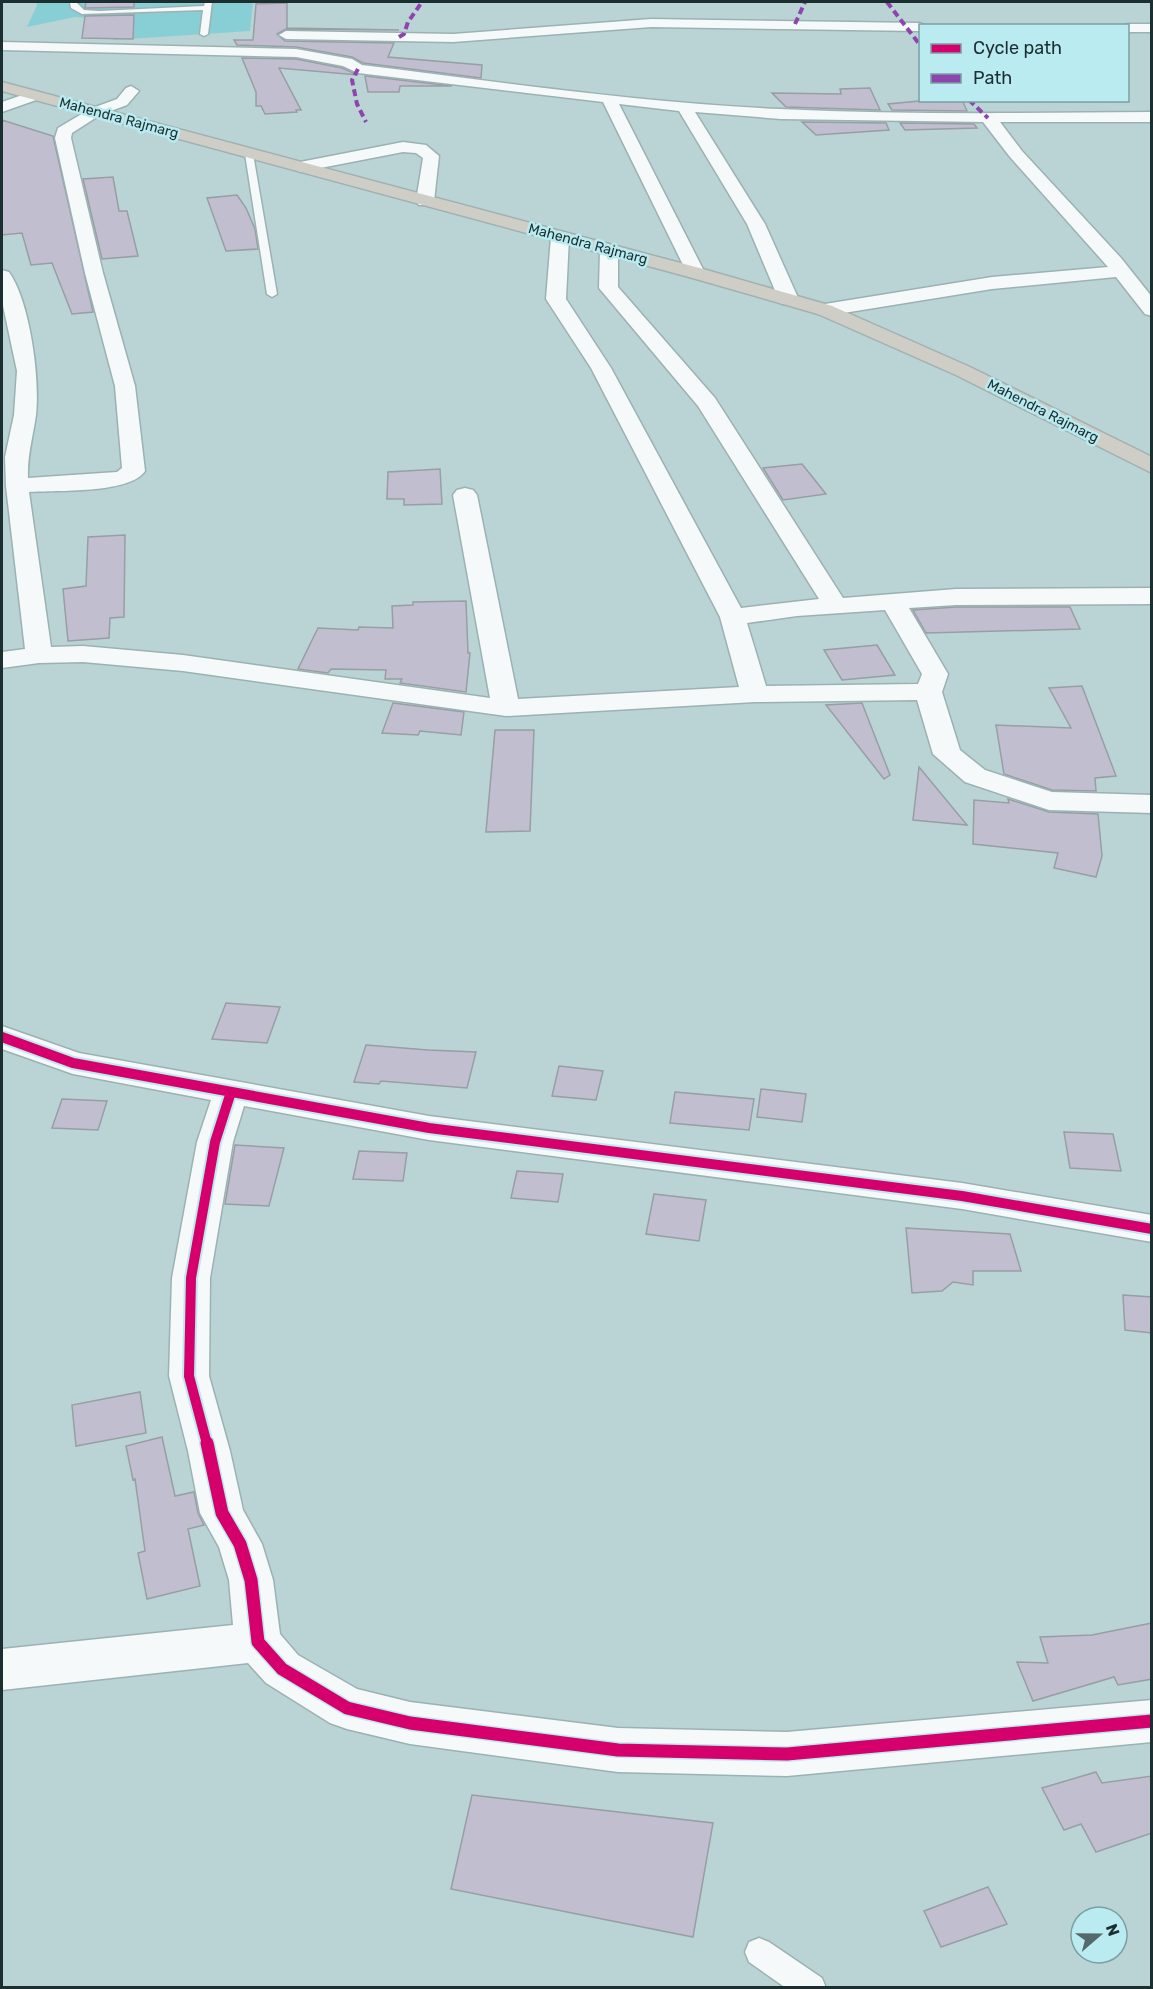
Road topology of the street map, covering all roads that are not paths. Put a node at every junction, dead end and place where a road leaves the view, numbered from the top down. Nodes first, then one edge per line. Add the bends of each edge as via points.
1 (73, 2) edge
2 (207, 5) edge
3 (919, 27) edge
4 (1129, 28) edge
5 (1152, 28) edge
6 (204, 34) dead end
7 (272, 34) dead end
8 (168, 36) dead end
9 (2, 46) edge
10 (92, 48) junction
11 (2, 87) edge
12 (131, 91) dead end
13 (34, 96) junction
14 (609, 99) junction
15 (2, 107) edge
16 (684, 107) junction
17 (95, 112) junction
18 (1152, 117) edge
19 (988, 118) junction
20 (249, 154) junction
21 (300, 167) junction
22 (425, 201) junction
23 (560, 237) junction
24 (609, 250) junction
25 (1141, 268) dead end
26 (1120, 271) junction
27 (696, 273) junction
28 (2, 276) edge
29 (272, 294) dead end
30 (789, 300) junction
31 (825, 310) junction
32 (1152, 310) edge
33 (1152, 466) edge
34 (17, 486) junction
35 (465, 495) dead end
36 (1152, 596) edge
37 (894, 602) junction
38 (836, 606) junction
39 (732, 617) junction
40 (39, 655) junction
41 (2, 660) edge
42 (928, 692) junction
43 (755, 694) junction
44 (506, 708) junction
45 (1152, 804) edge
46 (2, 1037) edge
47 (231, 1092) junction
48 (1152, 1229) edge
49 (258, 1642) junction
50 (2, 1670) edge
51 (1152, 1722) edge
52 (759, 1952) dead end
53 (812, 1988) edge

1 - 2 lane via 82,12 99,13
2 - 6 lane
3 - 7 street via 651,23 453,38
4 - 5 street
8 - 10 street via 110,39
9 - 10 street
10 - 14 street via 296,53 347,62 358,69
11 - 13 highway, Mahendra Rajmarg
12 - 17 street via 122,102
13 - 15 street
13 - 17 highway, Mahendra Rajmarg
14 - 16 street
14 - 27 street
16 - 19 street via 781,114
16 - 30 street via 756,224
17 - 20 highway, Mahendra Rajmarg
17 - 34 street via 70,126 63,138 94,273 126,386 134,471 110,480
18 - 19 street
19 - 26 street
20 - 21 highway, Mahendra Rajmarg
20 - 29 lane
21 - 22 highway, Mahendra Rajmarg
21 - 22 street via 396,148 420,148 431,156 432,162
22 - 23 highway, Mahendra Rajmarg
23 - 24 highway, Mahendra Rajmarg
23 - 39 street via 556,299 601,368
24 - 27 highway, Mahendra Rajmarg
24 - 38 street via 609,288 706,403
25 - 26 street
26 - 31 street via 992,283
26 - 32 street
27 - 30 highway, Mahendra Rajmarg
28 - 34 street via 27,371 25,415 16,457
30 - 31 highway, Mahendra Rajmarg
31 - 33 highway, Mahendra Rajmarg via 963,371
34 - 40 street
35 - 44 street
36 - 37 street via 956,597
37 - 38 street
37 - 42 street via 934,674
38 - 39 street
39 - 43 street
40 - 41 street
40 - 44 street via 83,654 183,663
42 - 43 street
42 - 45 street via 947,754 975,776 1049,801
43 - 44 street
46 - 47 street via 73,1063
47 - 48 street via 429,1128 962,1196
47 - 49 street via 215,1142 191,1278 189,1376 222,1513 240,1544 251,1580
49 - 50 street
49 - 51 street via 282,1669 346,1708 410,1723 618,1750 787,1754
52 - 53 lane

